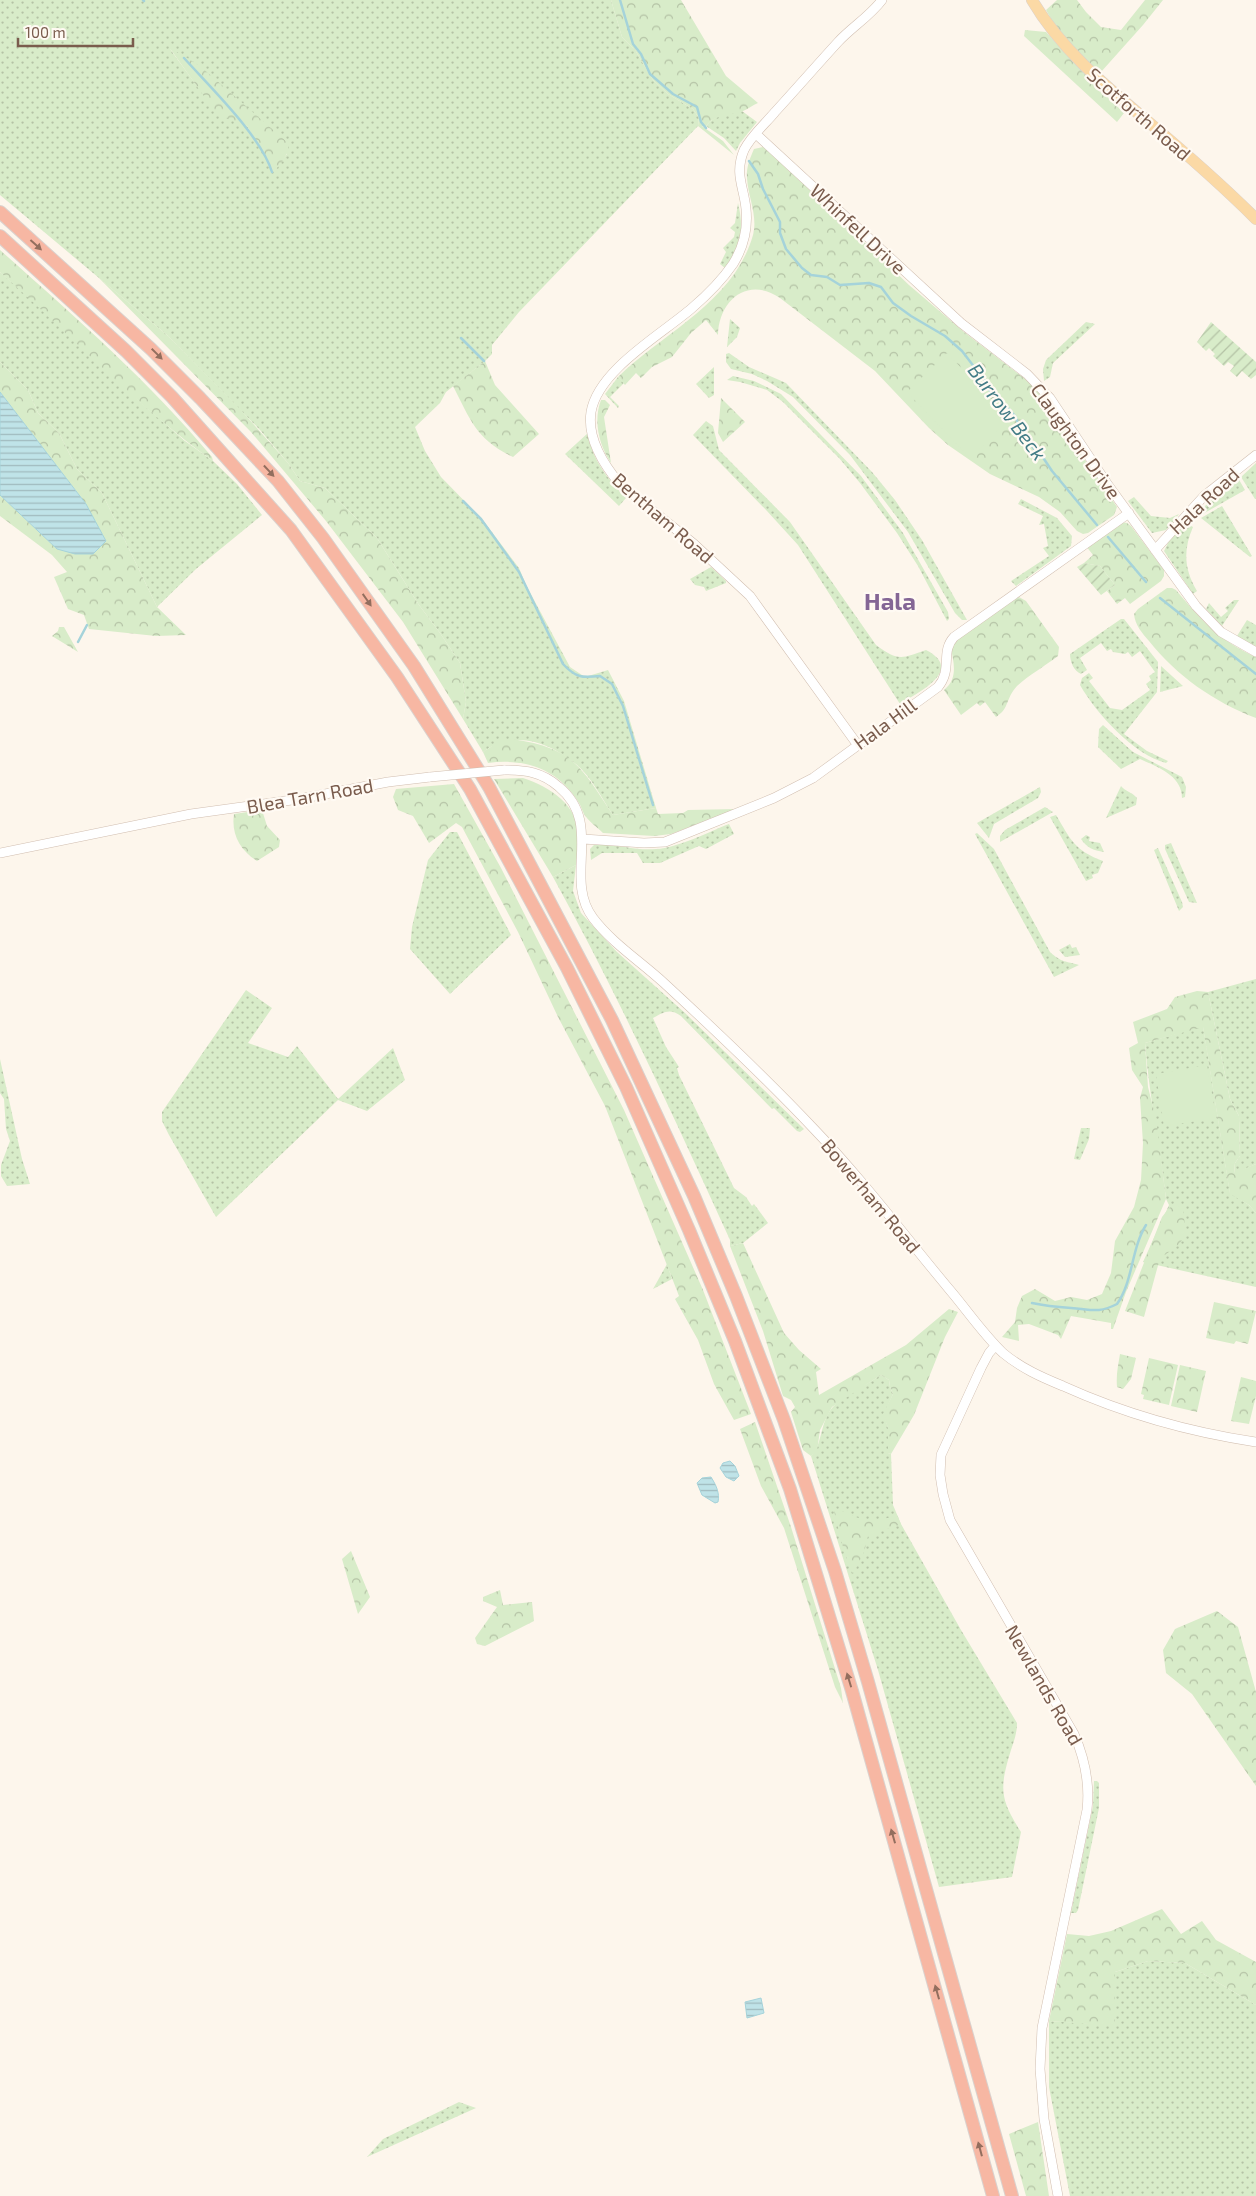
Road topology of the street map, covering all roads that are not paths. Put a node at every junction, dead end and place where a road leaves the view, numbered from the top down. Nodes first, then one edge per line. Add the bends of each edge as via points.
1 (882, 0) edge
2 (1032, 0) edge
3 (756, 134) junction
4 (0, 212) edge
5 (1256, 219) edge
6 (0, 236) edge
7 (961, 323) joint
8 (1256, 455) edge
9 (1128, 513) junction
10 (1155, 550) junction
11 (1256, 652) edge
12 (856, 744) junction
13 (583, 839) junction
14 (0, 853) edge
15 (995, 1346) junction
16 (1256, 1442) edge
17 (993, 2196) edge
18 (1012, 2196) edge
19 (1058, 2196) edge

1 - 3 street, Bentham Road via 838,42
2 - 5 main road, Scotforth Road via 1068,50
3 - 7 street, Whinfell Drive
3 - 12 street, Bentham Road via 745,148 739,172 746,216 745,235 738,254 692,308 644,344 607,381 591,413 592,433 601,459 620,484 750,596
4 -> 18 highway via 151,349 200,398 278,481 323,538 414,666 489,787 612,1020 694,1196 784,1420 868,1682
17 -> 6 highway via 849,1682 780,1462 735,1340 689,1230 626,1086 567,968 470,789 397,677 290,530 172,397
7 - 9 street, Claughton Drive via 1027,374 1050,398
8 - 10 street, Hala Road via 1204,496
9 - 10 street, Claughton Drive
9 - 12 street, Hala Hill via 954,637 947,650 945,679 938,687
10 - 11 street, Claughton Drive via 1196,606 1221,632
12 - 13 street, Hala Hill via 826,769 795,787 670,840 644,843
13 - 14 street, Blea Tarn Road, bridge via 577,807 562,789 548,778 526,770 504,770 388,782 299,799 190,814
13 - 15 street, Bowerham Road via 581,886 586,908 593,918 814,1128
15 - 16 street, Bowerham Road via 1024,1368 1100,1402 1164,1423
15 - 19 street, Newlands Road via 981,1368 941,1455 940,1475 950,1520 1074,1734 1087,1775 1087,1810 1042,2028 1040,2069 1044,2119

